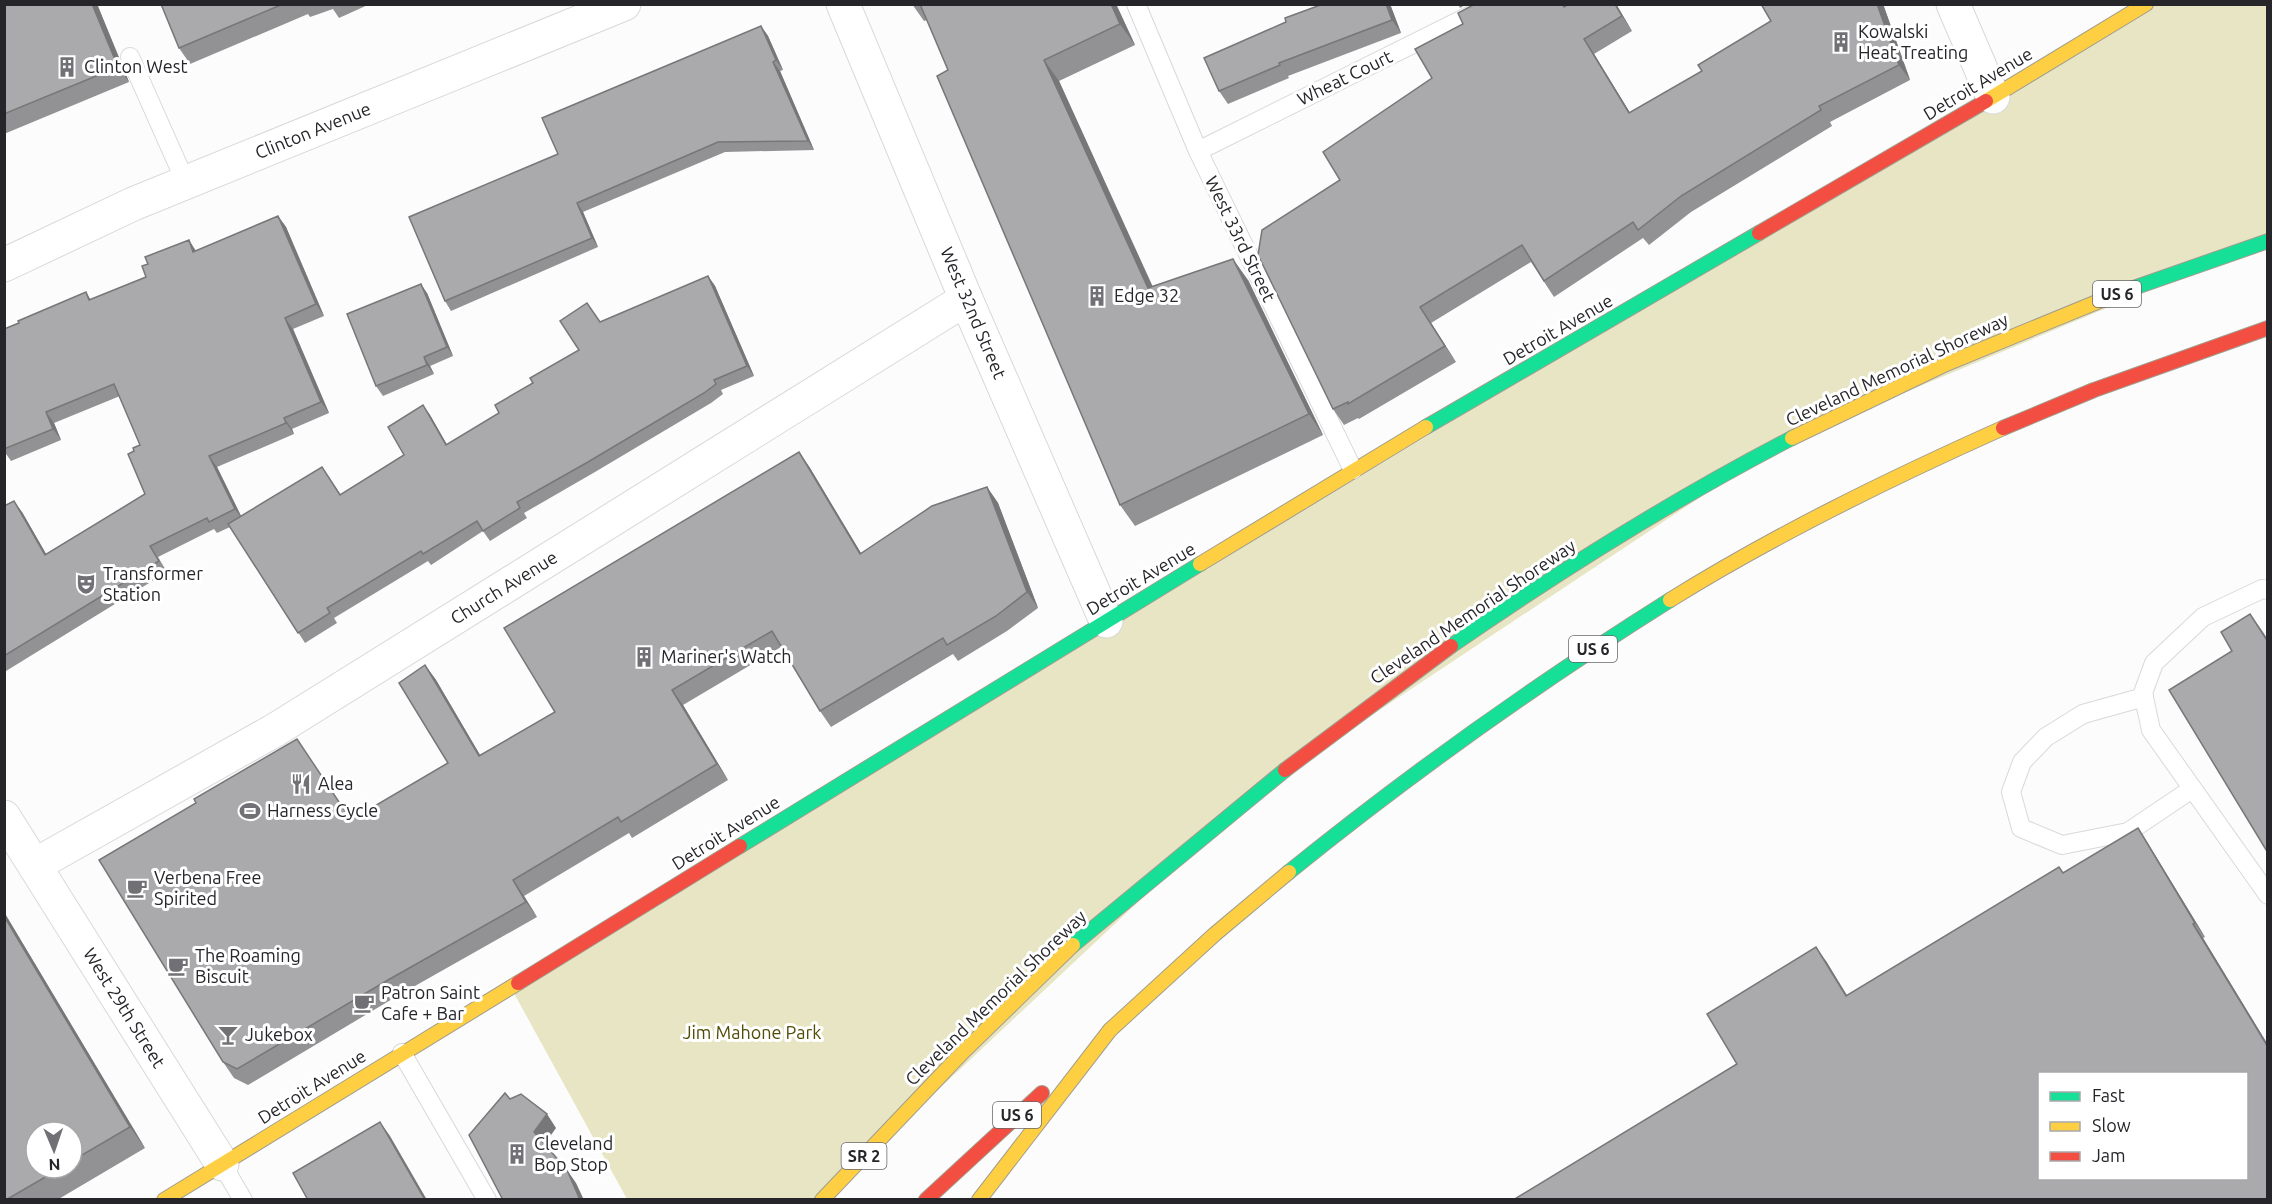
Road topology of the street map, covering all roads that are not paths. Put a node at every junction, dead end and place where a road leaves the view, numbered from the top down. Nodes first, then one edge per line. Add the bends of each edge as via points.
1 (624, 4) edge
2 (843, 4) edge
3 (1136, 4) edge
4 (1493, 4) edge
5 (1953, 4) edge
6 (2146, 4) edge
7 (130, 57) dead end
8 (1993, 97) junction
9 (1198, 151) junction
10 (186, 183) junction
11 (2268, 241) edge
12 (4, 265) edge
13 (966, 299) junction
14 (2268, 328) edge
15 (2234, 354) dead end
16 (2143, 370) junction
17 (1353, 470) junction
18 (2268, 590) edge
19 (1106, 621) junction
20 (2144, 697) junction
21 (2192, 789) junction
22 (8, 830) edge
23 (35, 865) junction
24 (2268, 895) edge
25 (1109, 1031) junction
26 (402, 1053) junction
27 (905, 1113) junction
28 (222, 1164) junction
29 (870, 1171) dead end
30 (164, 1200) edge
31 (243, 1200) edge
32 (487, 1200) edge
33 (822, 1200) edge
34 (926, 1200) edge
35 (979, 1200) edge

1 - 10 street, Clinton Avenue
2 - 13 street, West 32nd Street
3 - 9 lane, West 33rd Street
4 - 9 lane, Wheat Court
5 - 8 street
6 - 8 main road, Detroit Avenue
7 - 10 lane
8 - 17 main road, Detroit Avenue
9 - 17 lane, West 33rd Street
10 - 12 street, Clinton Avenue
11 - 27 main road, Cleveland Memorial Shoreway / US 6 via 2040,324 1840,413 1722,476 1546,582 1333,732 1253,794 1093,927 977,1037
13 - 19 street, West 32nd Street
13 - 23 street, Church Avenue via 275,730
14 - 16 main road, US 6
15 - 16 main road
16 - 25 main road, US 6 via 1957,447 1837,507 1718,572 1606,641 1330,839 1223,927
17 - 19 main road, Detroit Avenue
18 - 20 lane via 2262,589 2203,617 2154,663
19 - 26 main road, Detroit Avenue
20 - 21 lane via 2151,730
20 - 21 lane via 2083,714 2046,737 2022,762 2011,792 2021,828 2062,845 2128,832
21 - 24 lane
22 - 23 street, West 29th Street
23 - 28 street, West 29th Street
25 - 34 main road, US 6
25 - 35 main road
26 - 28 main road, Detroit Avenue
26 - 32 lane
27 - 29 main road, US 6
27 - 33 main road, Cleveland Memorial Shoreway / SR 2
28 - 30 main road, Detroit Avenue
28 - 31 lane, West 29th Street

